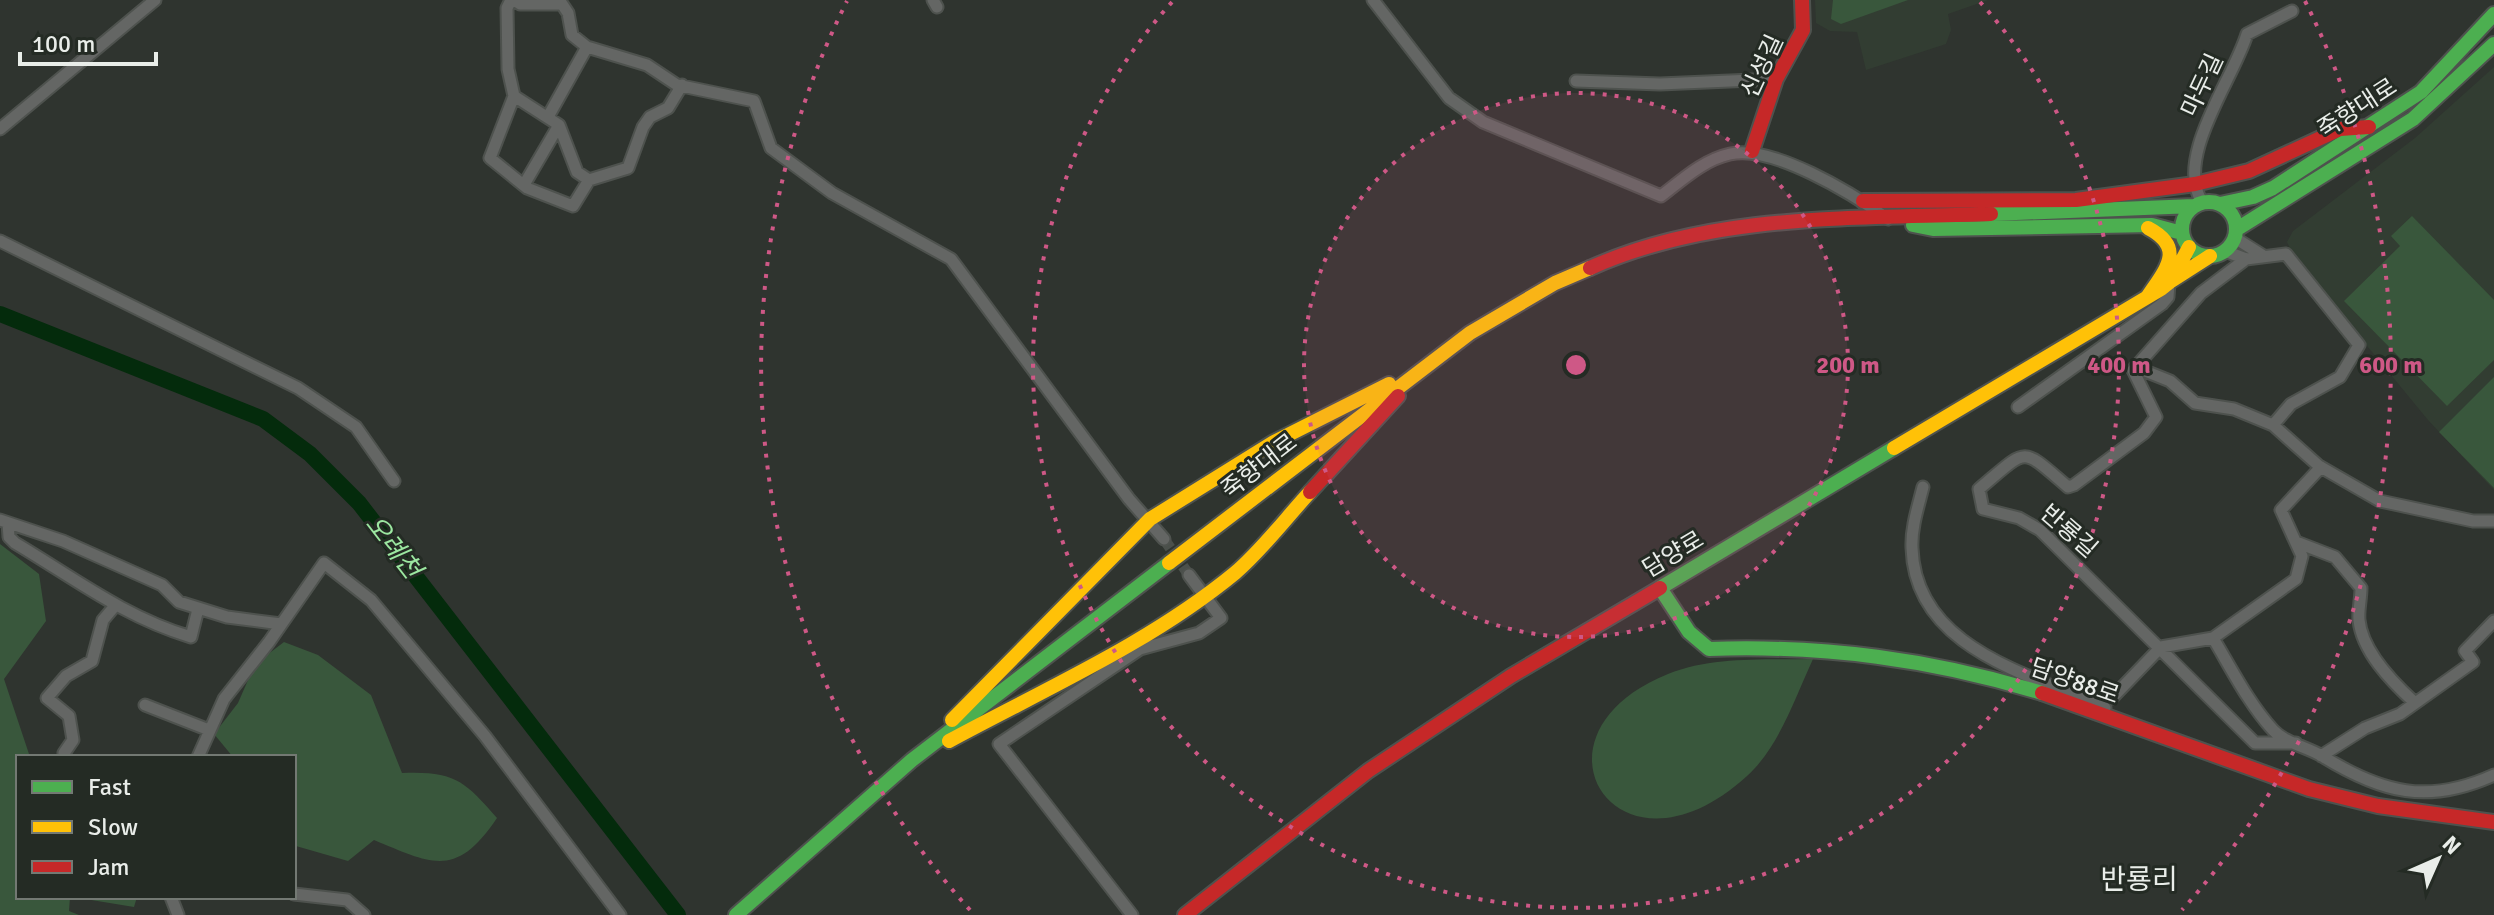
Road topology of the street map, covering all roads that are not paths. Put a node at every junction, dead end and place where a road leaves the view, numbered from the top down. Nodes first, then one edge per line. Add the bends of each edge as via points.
1 (155, 0) edge
2 (513, 0) edge
3 (1373, 0) edge
4 (1802, 0) edge
5 (2292, 11) dead end
6 (2494, 14) edge
7 (2494, 44) edge
8 (587, 47) junction
9 (1776, 79) junction
10 (1576, 81) dead end
11 (682, 85) junction
12 (514, 96) junction
13 (549, 115) junction
14 (559, 125) junction
15 (2369, 127) junction
16 (0, 129) edge
17 (1752, 151) junction
18 (589, 180) junction
19 (525, 183) junction
20 (2195, 184) junction
21 (1863, 201) junction
22 (2198, 204) junction
23 (2220, 204) junction
24 (1888, 219) junction
25 (2131, 225) junction
26 (2182, 233) junction
27 (2236, 234) junction
28 (0, 241) edge
29 (2189, 247) junction
30 (2225, 251) junction
31 (2262, 255) junction
32 (2210, 256) junction
33 (2246, 259) junction
34 (2170, 282) junction
35 (2148, 296) junction
36 (1426, 366) junction
37 (2135, 367) junction
38 (2018, 407) dead end
39 (2273, 425) junction
40 (2321, 467) junction
41 (394, 481) dead end
42 (1923, 487) dead end
43 (1150, 519) junction
44 (2494, 521) edge
45 (4, 522) edge
46 (1164, 539) tunnel mouth
47 (2296, 542) junction
48 (1189, 575) tunnel mouth
49 (1660, 588) junction
50 (1204, 597) junction
51 (114, 607) junction
52 (198, 609) junction
53 (2494, 621) edge
54 (281, 624) junction
55 (2213, 638) junction
56 (2161, 647) junction
57 (2112, 698) dead end
58 (2414, 702) junction
59 (145, 705) dead end
60 (209, 730) junction
61 (2175, 739) junction
62 (2296, 743) junction
63 (65, 755) edge
64 (199, 755) edge
65 (2321, 756) junction
66 (912, 760) junction
67 (2494, 775) edge
68 (2494, 822) edge
69 (296, 894) edge
70 (364, 915) edge
71 (620, 915) edge
72 (736, 915) edge
73 (1132, 915) edge
74 (1185, 915) edge

1 - 16 street
2 - 8 street via 562,4 572,35
2 - 12 street via 507,8
3 - 17 street via 1449,98 1483,122 1661,196 1700,165
4 - 9 main road, 신성길 via 1803,30
5 - 20 street, 마두길 via 2247,34 2198,146
6 - 15 main road, 죽향대로 via 2421,92
7 - 27 main road, 죽향대로 via 2413,119
8 - 11 street via 647,65
8 - 13 street
9 - 10 street
9 - 17 main road, 신성길
11 - 18 street via 668,108 643,127 628,168
11 - 43 street via 754,101 771,148 832,193 951,259 1129,499
12 - 13 street
12 - 19 street via 490,158
13 - 14 street
14 - 18 street via 577,172
14 - 19 street
15 - 20 main road via 2340,129 2249,171
15 - 23 main road, 죽향대로 via 2273,188
17 - 21 street
18 - 19 street via 573,206
20 - 21 main road via 2076,200
20 - 22 street, 마두길
21 - 24 street
22 - 23 main road
22 - 24 main road, 죽향대로
22 - 26 main road via 2183,222
23 - 27 main road via 2232,214
24 - 25 main road, 죽향대로 via 1933,229
24 - 36 main road, 죽향대로 via 1732,227 1647,247 1555,283
25 - 26 main road, 죽향대로
25 - 35 main road via 2159,232 2171,250 2167,268
26 - 29 main road
27 - 30 main road
27 - 31 street
28 - 41 street via 298,388 356,427
29 - 32 main road
29 - 34 main road
30 - 32 main road
30 - 33 street
31 - 33 street
31 - 39 street via 2286,254 2359,345 2340,377 2291,404
32 - 34 main road, 담양로
33 - 37 street via 2201,293
34 - 35 main road, 담양로
34 - 38 street via 2162,304
35 - 49 main road, 담양로
36 - 43 main road via 1274,442
36 - 50 main road via 1238,570
36 - 66 main road, 죽향대로
37 - 39 street via 2170,381 2195,403 2234,409
37 - 56 street, 반룡길 via 2156,417 2144,433 2074,485 2068,487 2036,457 2027,456 2013,461 1979,489 1978,496 1983,509 2019,518 2040,530
39 - 40 street
40 - 44 street via 2380,501
40 - 47 street via 2281,510
42 - 61 street via 1911,548 1915,575 1935,615 1953,633 1997,662
43 - 46 street
43 - 66 main road
45 - 51 street via 15,543
45 - 52 street via 63,541 162,585 179,602
47 - 55 street via 2302,556 2296,579
47 - 58 street via 2335,557 2361,588 2359,622 2366,647
48 - 50 street
49 - 61 main road, 담양88로 via 1689,632 1709,649 1820,646 1944,664 2019,684
49 - 74 main road, 담양로 via 1511,676 1380,763
50 - 66 main road via 1020,706
50 - 73 street via 1221,618 1216,624 1140,649 999,744
51 - 52 street via 191,637
51 - 63 street via 103,620 92,661 66,676 47,698 69,716 73,740
52 - 54 street
53 - 58 street via 2465,651 2473,662
54 - 60 street via 224,699
54 - 71 street via 324,563 371,600 485,736
55 - 56 street
55 - 62 street, 반룡길 via 2274,730
56 - 57 street
56 - 62 street, 반룡길 via 2255,743
58 - 65 street
59 - 60 street
60 - 64 street
61 - 68 main road, 담양88로 via 2311,790 2418,813
62 - 65 street, 반룡길
65 - 67 street, 반룡길 via 2359,778 2426,795
66 - 72 main road, 죽향대로
69 - 70 street via 347,900

